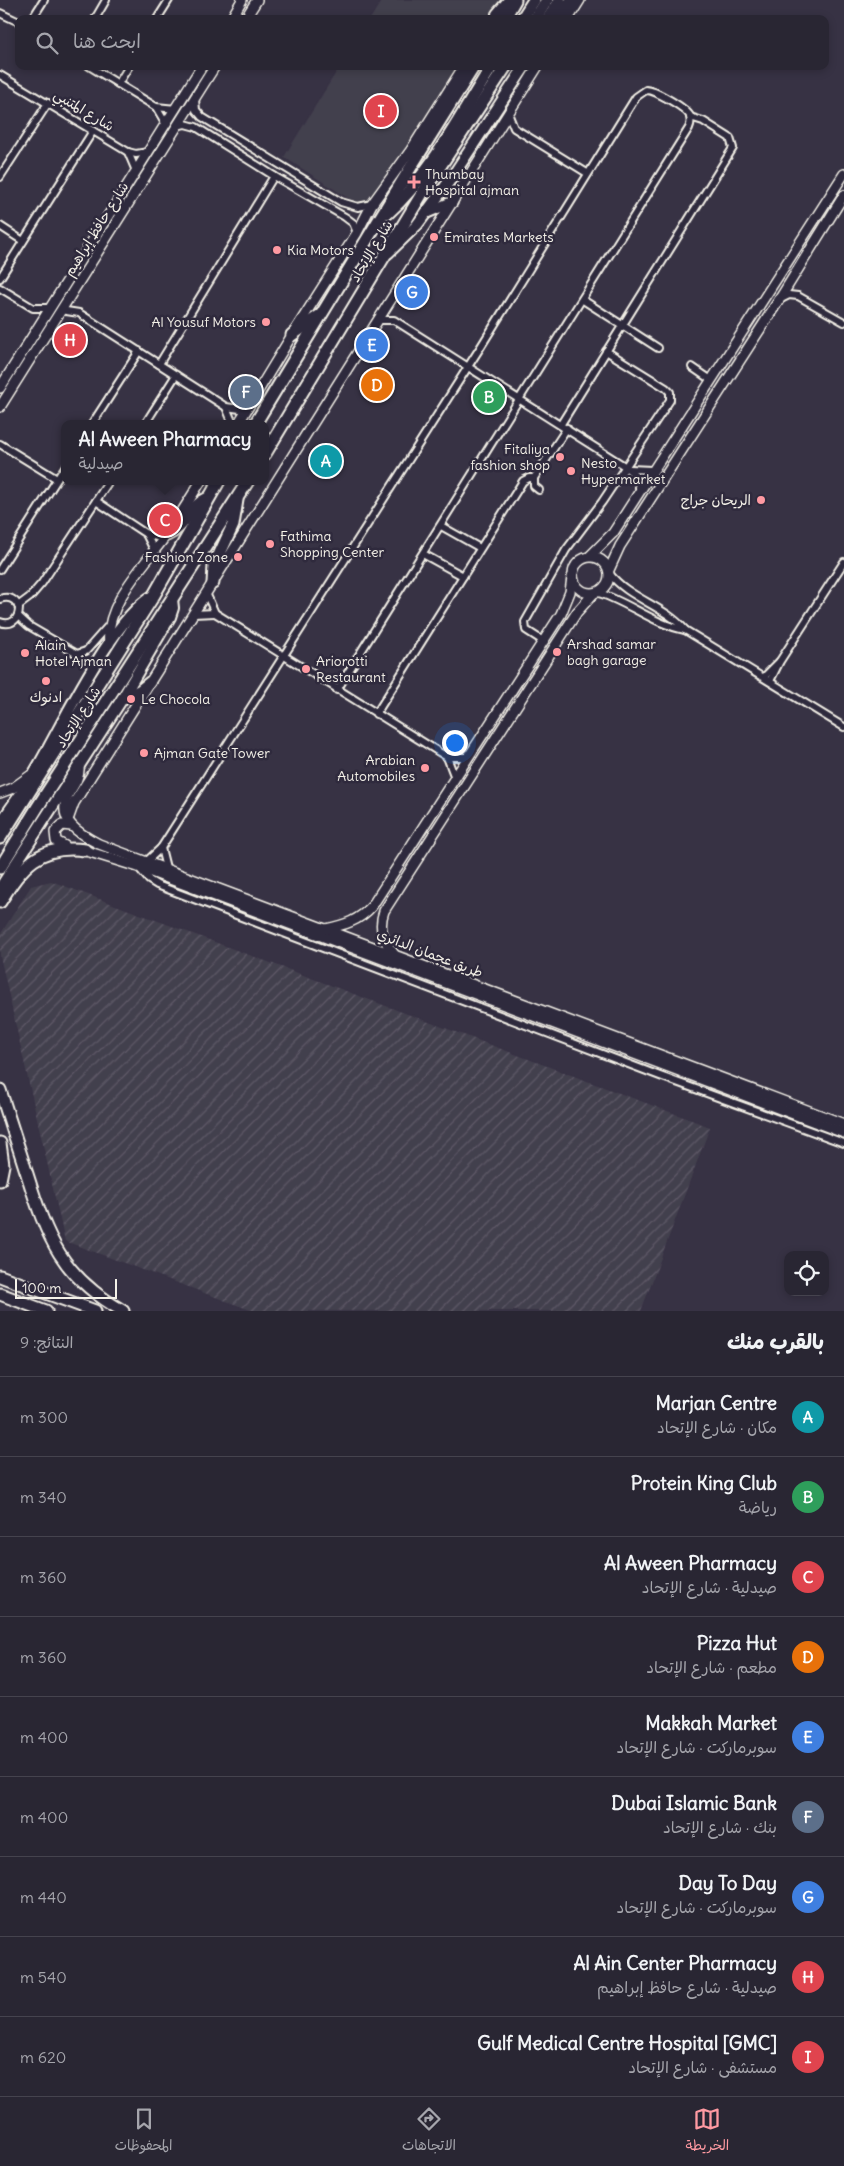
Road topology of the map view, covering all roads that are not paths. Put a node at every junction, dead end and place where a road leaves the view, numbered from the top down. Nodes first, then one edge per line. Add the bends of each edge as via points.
1 (44, 0) edge
2 (106, 0) edge
3 (169, 0) edge
4 (242, 0) edge
5 (258, 0) edge
6 (504, 0) edge
7 (509, 0) edge
8 (515, 0) edge
9 (534, 0) edge
10 (547, 0) edge
11 (560, 0) edge
12 (571, 0) edge
13 (580, 0) edge
14 (0, 12) edge
15 (35, 15) edge
16 (97, 15) edge
17 (160, 15) edge
18 (233, 15) edge
19 (248, 15) edge
20 (499, 15) edge
21 (499, 15) edge
22 (500, 15) edge
23 (525, 15) edge
24 (538, 15) edge
25 (550, 15) edge
26 (560, 15) edge
27 (571, 15) edge
28 (15, 20) edge
29 (95, 70) edge
30 (127, 70) edge
31 (200, 70) edge
32 (212, 70) edge
33 (461, 70) edge
34 (472, 70) edge
35 (489, 70) edge
36 (504, 70) edge
37 (522, 70) edge
38 (535, 70) edge
39 (1, 77) edge
40 (118, 84) junction
41 (195, 98) junction
42 (48, 103) junction
43 (156, 107) junction
44 (176, 108) junction
45 (508, 113) junction
46 (690, 117) junction
47 (207, 121) junction
48 (166, 124) junction
49 (177, 126) junction
50 (514, 128) junction
51 (498, 129) junction
52 (93, 131) junction
53 (202, 131) junction
54 (420, 136) junction
55 (128, 152) junction
56 (148, 152) junction
57 (414, 162) junction
58 (136, 171) junction
59 (587, 173) junction
60 (844, 174) edge
61 (274, 176) junction
62 (0, 177) edge
63 (844, 195) edge
64 (341, 202) junction
65 (452, 202) junction
66 (372, 204) junction
67 (335, 211) junction
68 (425, 214) junction
69 (379, 221) junction
70 (0, 226) edge
71 (358, 233) junction
72 (23, 241) junction
73 (388, 253) junction
74 (0, 278) edge
75 (0, 288) edge
76 (71, 294) junction
77 (583, 300) junction
78 (779, 300) junction
79 (388, 304) junction
80 (34, 308) junction
81 (49, 308) junction
82 (60, 310) junction
83 (79, 313) junction
84 (323, 314) junction
85 (378, 320) junction
86 (394, 320) junction
87 (844, 322) edge
88 (40, 324) junction
89 (622, 326) junction
90 (292, 335) junction
91 (658, 348) dead end
92 (139, 351) junction
93 (606, 351) junction
94 (159, 364) junction
95 (468, 366) junction
96 (692, 366) dead end
97 (176, 374) junction
98 (711, 380) junction
99 (0, 388) edge
100 (521, 399) junction
101 (0, 407) edge
102 (226, 407) junction
103 (249, 407) junction
104 (95, 420) edge
105 (147, 420) edge
106 (231, 420) edge
107 (241, 420) edge
108 (257, 420) edge
109 (564, 426) junction
110 (0, 444) edge
111 (269, 447) edge
112 (628, 468) junction
113 (652, 470) junction
114 (61, 473) edge
115 (534, 478) junction
116 (57, 479) junction
117 (106, 485) edge
118 (198, 485) edge
119 (216, 485) edge
120 (245, 485) edge
121 (539, 490) dead end
122 (640, 490) junction
123 (209, 497) junction
124 (237, 497) junction
125 (96, 501) junction
126 (441, 526) junction
127 (146, 534) junction
128 (167, 535) junction
129 (480, 548) junction
130 (154, 550) junction
131 (423, 554) junction
132 (590, 556) junction
133 (844, 562) edge
134 (0, 569) edge
135 (609, 571) junction
136 (463, 576) junction
137 (572, 577) junction
138 (213, 583) junction
139 (595, 592) junction
140 (206, 594) junction
141 (154, 595) junction
142 (1, 598) edge
143 (172, 599) junction
144 (18, 606) junction
145 (215, 613) junction
146 (193, 614) junction
147 (18, 616) junction
148 (0, 622) edge
149 (109, 625) junction
150 (685, 630) junction
151 (543, 641) junction
152 (109, 644) junction
153 (284, 656) junction
154 (767, 679) junction
155 (150, 682) junction
156 (337, 690) junction
157 (122, 699) junction
158 (376, 714) junction
159 (844, 727) edge
160 (468, 757) junction
161 (447, 758) junction
162 (78, 765) junction
163 (35, 772) junction
164 (455, 778) junction
165 (0, 793) edge
166 (0, 824) edge
167 (70, 824) junction
168 (424, 825) junction
169 (0, 838) edge
170 (65, 846) junction
171 (161, 848) junction
172 (85, 850) junction
173 (420, 855) junction
174 (147, 861) junction
175 (0, 868) edge
176 (13, 868) junction
177 (138, 868) junction
178 (166, 868) junction
179 (0, 888) edge
180 (0, 902) edge
181 (326, 929) junction
182 (396, 956) junction
183 (0, 1090) edge
184 (844, 1124) edge
185 (844, 1133) edge
186 (844, 1142) edge
187 (0, 1143) edge
188 (0, 1180) edge
189 (0, 1276) edge
190 (0, 1294) edge
191 (46, 1311) edge
192 (95, 1311) edge
193 (123, 1311) edge

1 - 15 street
2 - 16 street
3 - 17 street
4 - 18 main road
5 - 19 main road
6 - 20 main road
7 - 21 main road
8 - 22 highway
9 - 23 highway
10 - 24 highway
11 - 25 main road
12 - 26 main road
13 - 27 main road
14 - 28 street
29 - 40 street
30 - 40 street
31 - 44 main road, شارع حافظ إبراهيم
32 - 41 main road, شارع حافظ إبراهيم
33 - 54 main road
34 - 57 highway, شارع الإتحاد
35 - 69 highway via 422,175
36 - 73 highway, شارع الإتحاد via 423,192
37 - 68 main road via 470,152
38 - 45 main road
39 - 42 street, شارع المتنبي
40 - 43 street
41 - 47 street via 196,110
41 - 49 main road, شارع حافظ إبراهيم
42 - 52 street, شارع المتنبي
42 - 62 street
43 - 44 street
43 - 48 street
44 - 48 main road, شارع حافظ إبراهيم
45 - 50 street
45 - 51 main road
46 - 59 street via 657,93 650,90 642,92
46 - 77 street via 689,128
46 - 89 street via 703,121 730,138 733,148
47 - 53 street via 202,124
47 - 64 street
48 - 56 main road, شارع حافظ إبراهيم
49 - 53 street via 188,125
49 - 76 main road, شارع حافظ إبراهيم
50 - 51 street
50 - 59 street
51 - 65 main road
52 - 55 street, شارع المتنبي
52 - 72 street
53 - 61 street
54 - 57 highway
54 - 66 main road
55 - 56 street
55 - 58 street
56 - 58 main road, شارع حافظ إبراهيم
57 - 69 highway, شارع الإتحاد
58 - 81 main road, شارع حافظ إبراهيم
59 - 95 street
60 - 98 main road
61 - 67 street
61 - 94 street
63 - 78 main road
64 - 66 street via 354,207
64 - 67 street via 341,207
65 - 68 main road
65 - 79 main road
66 - 71 main road
67 - 71 street via 349,220
68 - 73 main road
69 - 84 highway, شارع الإتحاد
70 - 72 street
71 - 90 main road
72 - 74 street
73 - 111 highway, شارع الإتحاد
75 - 80 street
76 - 82 main road, شارع حافظ إبراهيم
76 - 83 street via 72,304
77 - 89 street
77 - 100 street
78 - 87 street via 789,295 798,296
78 - 135 main road via 620,546
79 - 85 main road
79 - 86 street
80 - 81 street
80 - 88 street
81 - 88 main road, شارع حافظ إبراهيم
82 - 83 street
82 - 101 main road, شارع حافظ إبراهيم
83 - 92 street
84 - 90 highway
84 - 108 highway, شارع الإتحاد
85 - 86 street
85 - 138 main road
86 - 95 street
88 - 99 main road, شارع حافظ إبراهيم
89 - 91 street
89 - 93 street
90 - 103 main road
92 - 94 street
92 - 104 street
93 - 109 street
93 - 112 street via 666,388 670,395 669,403
94 - 97 street
95 - 100 street
95 - 153 street
96 - 98 street
97 - 102 street
97 - 105 street
98 - 113 main road
100 - 109 street
100 - 126 street
102 - 103 street
102 - 106 street
103 - 107 main road
109 - 112 street
109 - 115 street
110 - 116 street
112 - 113 street
112 - 122 street via 636,477
112 - 151 street via 566,550 525,622 526,630
113 - 122 main road
114 - 116 street
115 - 121 street via 534,486
115 - 129 street via 523,481
116 - 134 street
117 - 125 street
118 - 128 main road
119 - 123 highway, شارع الإتحاد
120 - 124 highway, شارع الإتحاد
122 - 132 main road via 613,533
123 - 128 highway via 198,503 180,526
123 - 141 highway, شارع الإتحاد
124 - 138 highway via 233,525 216,561
124 - 143 highway, شارع الإتحاد
125 - 127 street
125 - 144 street via 42,583
126 - 129 street
126 - 131 street
127 - 128 street via 156,537
127 - 130 street
128 - 130 main road
129 - 136 street
130 - 149 main road via 130,584
131 - 136 street
131 - 156 street
132 - 135 main road via 602,560
132 - 137 main road via 575,564
133 - 154 street
135 - 139 main road via 605,586
135 - 150 street via 622,587 672,618
136 - 158 street
137 - 139 main road via 582,591
137 - 151 main road via 564,607
138 - 140 main road
139 - 150 street via 621,601 669,626
139 - 173 main road via 573,618
140 - 145 street
140 - 146 main road
141 - 152 main road via 132,612
141 - 169 highway, شارع الإتحاد
142 - 144 street via 13,600
143 - 157 main road via 170,617
143 - 175 highway, شارع الإتحاد
144 - 147 street
145 - 146 street
145 - 153 street
146 - 155 main road
147 - 148 street via 13,622
147 - 149 street via 77,654 86,651
149 - 152 main road
150 - 154 street
151 - 160 main road
152 - 163 main road
153 - 156 street
153 - 171 street
154 - 159 street
155 - 157 main road
155 - 167 main road via 72,806
156 - 158 street
157 - 162 main road
158 - 161 street
160 - 161 street
160 - 164 main road
161 - 164 street
162 - 167 main road via 78,776 66,802
162 - 176 main road
163 - 165 main road
163 - 166 main road
164 - 168 main road
167 - 170 main road via 62,825 55,832 56,841
167 - 174 main road, طريق عجمان الدائري via 80,835
168 - 173 main road via 416,846
168 - 181 main road via 367,911 351,922
170 - 172 main road, طريق عجمان الدائري
170 - 176 main road, طريق عجمان الدائري via 42,850
171 - 174 street
171 - 178 street
172 - 177 main road, طريق عجمان الدائري
172 - 180 highway via 53,851 33,859 18,873
173 - 182 main road via 382,916 383,936
174 - 178 main road, طريق عجمان الدائري
176 - 179 main road
177 - 185 main road, طريق عجمان الدائري
177 - 186 street via 157,886
178 - 181 main road, طريق عجمان الدائري
181 - 182 main road, طريق عجمان الدائري
182 - 184 main road, طريق عجمان الدائري
183 - 193 highway via 42,1220 54,1247 84,1284
187 - 188 highway via 3,1165
189 - 192 highway
190 - 191 highway

